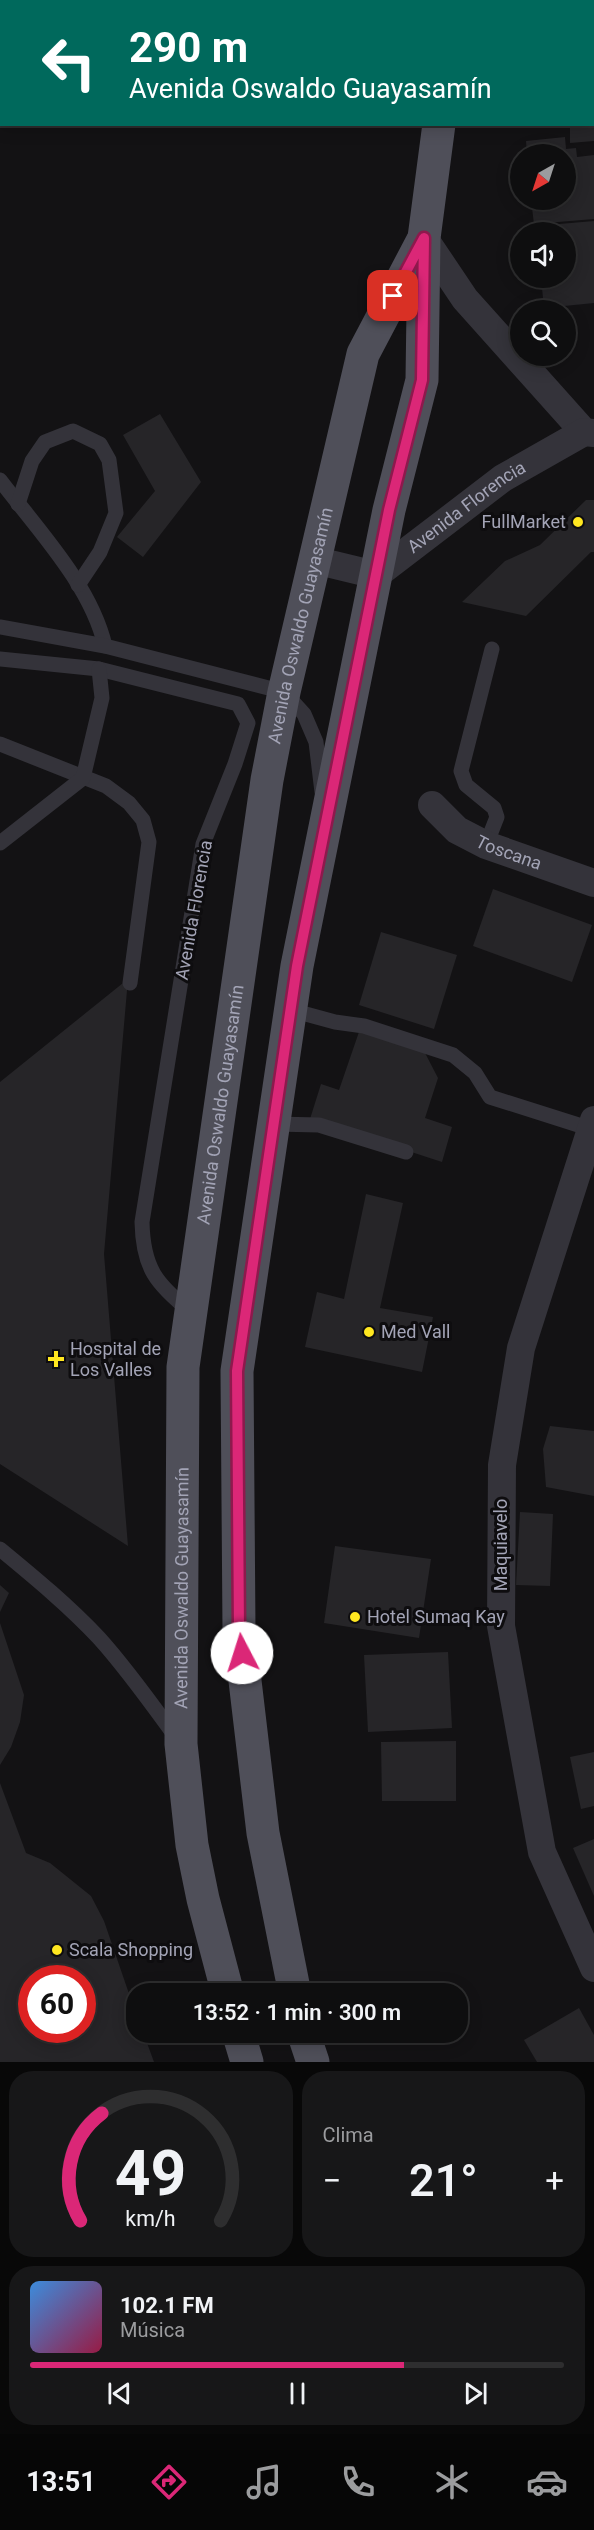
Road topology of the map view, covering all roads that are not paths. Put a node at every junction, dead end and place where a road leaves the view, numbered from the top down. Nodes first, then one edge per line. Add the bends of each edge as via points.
1 (439, 126) edge
2 (424, 238) junction
3 (589, 432) edge
4 (0, 480) edge
5 (18, 504) junction
6 (314, 560) junction
7 (376, 575) junction
8 (78, 585) junction
9 (0, 627) edge
10 (105, 646) junction
11 (492, 648) dead end
12 (0, 659) edge
13 (99, 669) junction
14 (284, 692) junction
15 (0, 744) edge
16 (82, 778) junction
17 (432, 805) dead end
18 (326, 824) junction
19 (0, 843) edge
20 (486, 845) junction
21 (594, 883) edge
22 (130, 983) dead end
23 (291, 1010) junction
24 (275, 1124) junction
25 (592, 1124) edge
26 (406, 1152) dead end
27 (191, 1312) junction
28 (0, 1549) edge
29 (181, 1744) junction
30 (594, 1968) edge
31 (225, 1983) edge
32 (293, 1983) edge
33 (242, 2043) edge
34 (307, 2043) edge
35 (248, 2062) edge
36 (313, 2062) edge

1 - 2 main road, Avenida Oswaldo Guayasamín
2 - 3 street, Avenida Florencia via 465,299
2 - 6 main road, Avenida Oswaldo Guayasamín via 363,354
2 - 7 main road, Avenida Oswaldo Guayasamín via 422,380
3 - 7 street, Avenida Florencia via 503,478
4 - 5 lane
5 - 8 lane
5 - 8 lane via 32,461 45,442 73,431 100,444 109,460 116,513 100,552
6 - 7 street
6 - 14 main road, Avenida Oswaldo Guayasamín
7 - 18 main road, Avenida Oswaldo Guayasamín
8 - 10 lane via 102,630
9 - 10 lane
10 - 14 lane
11 - 20 lane via 462,771 466,785 494,808 497,817
12 - 13 lane, Avenida Florencia
13 - 16 lane via 102,698
13 - 27 lane, Avenida Florencia via 238,704 248,723 203,844 142,1222 146,1262 153,1275 165,1292
14 - 18 lane via 304,714 316,742
14 - 27 main road, Avenida Oswaldo Guayasamín via 267,780
15 - 16 lane
16 - 19 lane
16 - 22 lane via 106,786 129,803 143,820 149,842
17 - 20 street, Toscana via 457,830
18 - 23 main road, Avenida Oswaldo Guayasamín
20 - 21 street, Toscana
23 - 24 main road, Avenida Oswaldo Guayasamín
23 - 25 lane via 364,1026 453,1055 475,1073 490,1097
24 - 26 lane via 318,1125
24 - 32 main road, Avenida Oswaldo Guayasamín via 237,1371 239,1630 263,1833
25 - 30 street, Maquiavelo via 521,1348 502,1465 501,1626 542,1852
27 - 29 main road, Avenida Oswaldo Guayasamín via 183,1367
28 - 29 lane via 99,1638
29 - 31 main road, Avenida Oswaldo Guayasamín via 194,1855
33 - 35 main road
34 - 36 main road

